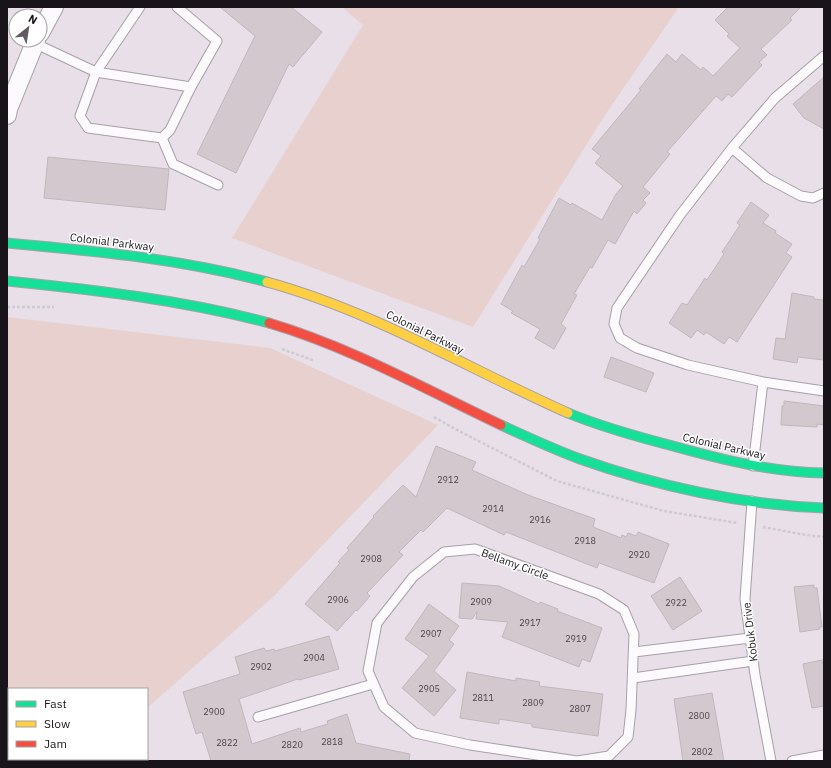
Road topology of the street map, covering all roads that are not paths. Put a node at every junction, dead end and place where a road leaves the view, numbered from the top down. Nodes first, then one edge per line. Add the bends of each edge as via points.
1 (54, 7) edge
2 (140, 7) edge
3 (176, 7) edge
4 (48, 18) edge
5 (48, 45) edge
6 (33, 48) edge
7 (824, 56) edge
8 (96, 72) junction
9 (191, 87) junction
10 (7, 115) edge
11 (162, 138) junction
12 (732, 148) junction
13 (218, 185) dead end
14 (824, 193) edge
15 (7, 242) edge
16 (7, 281) edge
17 (763, 382) junction
18 (824, 391) edge
19 (753, 470) junction
20 (824, 473) edge
21 (752, 498) junction
22 (824, 508) edge
23 (750, 638) junction
24 (634, 652) junction
25 (753, 661) junction
26 (633, 678) junction
27 (373, 684) junction
28 (258, 717) dead end
29 (824, 755) edge
30 (771, 761) edge
31 (792, 761) edge

1 - 4 street
2 - 8 lane
3 - 9 lane via 217,41
5 - 8 lane
6 - 10 street
7 - 12 lane via 775,98
8 - 9 lane
8 - 11 lane via 80,116 88,128
9 - 11 lane via 170,130
11 - 13 lane via 173,164
12 - 14 lane via 767,178 801,196 813,198
12 - 17 lane via 680,215 633,284 617,308 614,324 620,338 637,348 688,364
15 - 19 street, Colonial Parkway via 186,263 251,278 317,298 372,320 559,409 607,427
16 - 21 street via 177,300 240,314 306,334 359,356 555,449 620,472 697,492
17 - 18 lane
17 - 19 lane
19 - 20 street, Colonial Parkway
21 - 22 street via 808,508
21 - 23 lane, Kobuk Drive via 745,599
23 - 24 lane
23 - 25 lane, Kobuk Drive
24 - 26 lane, Bellamy Circle
24 - 27 lane, Bellamy Circle via 634,634 624,610 599,594 475,549 444,552 413,577 377,623 368,671
25 - 26 lane
25 - 30 lane, Kobuk Drive
26 - 27 lane, Bellamy Circle via 628,737 609,756 577,761 415,733 384,707
27 - 28 lane
29 - 31 lane

